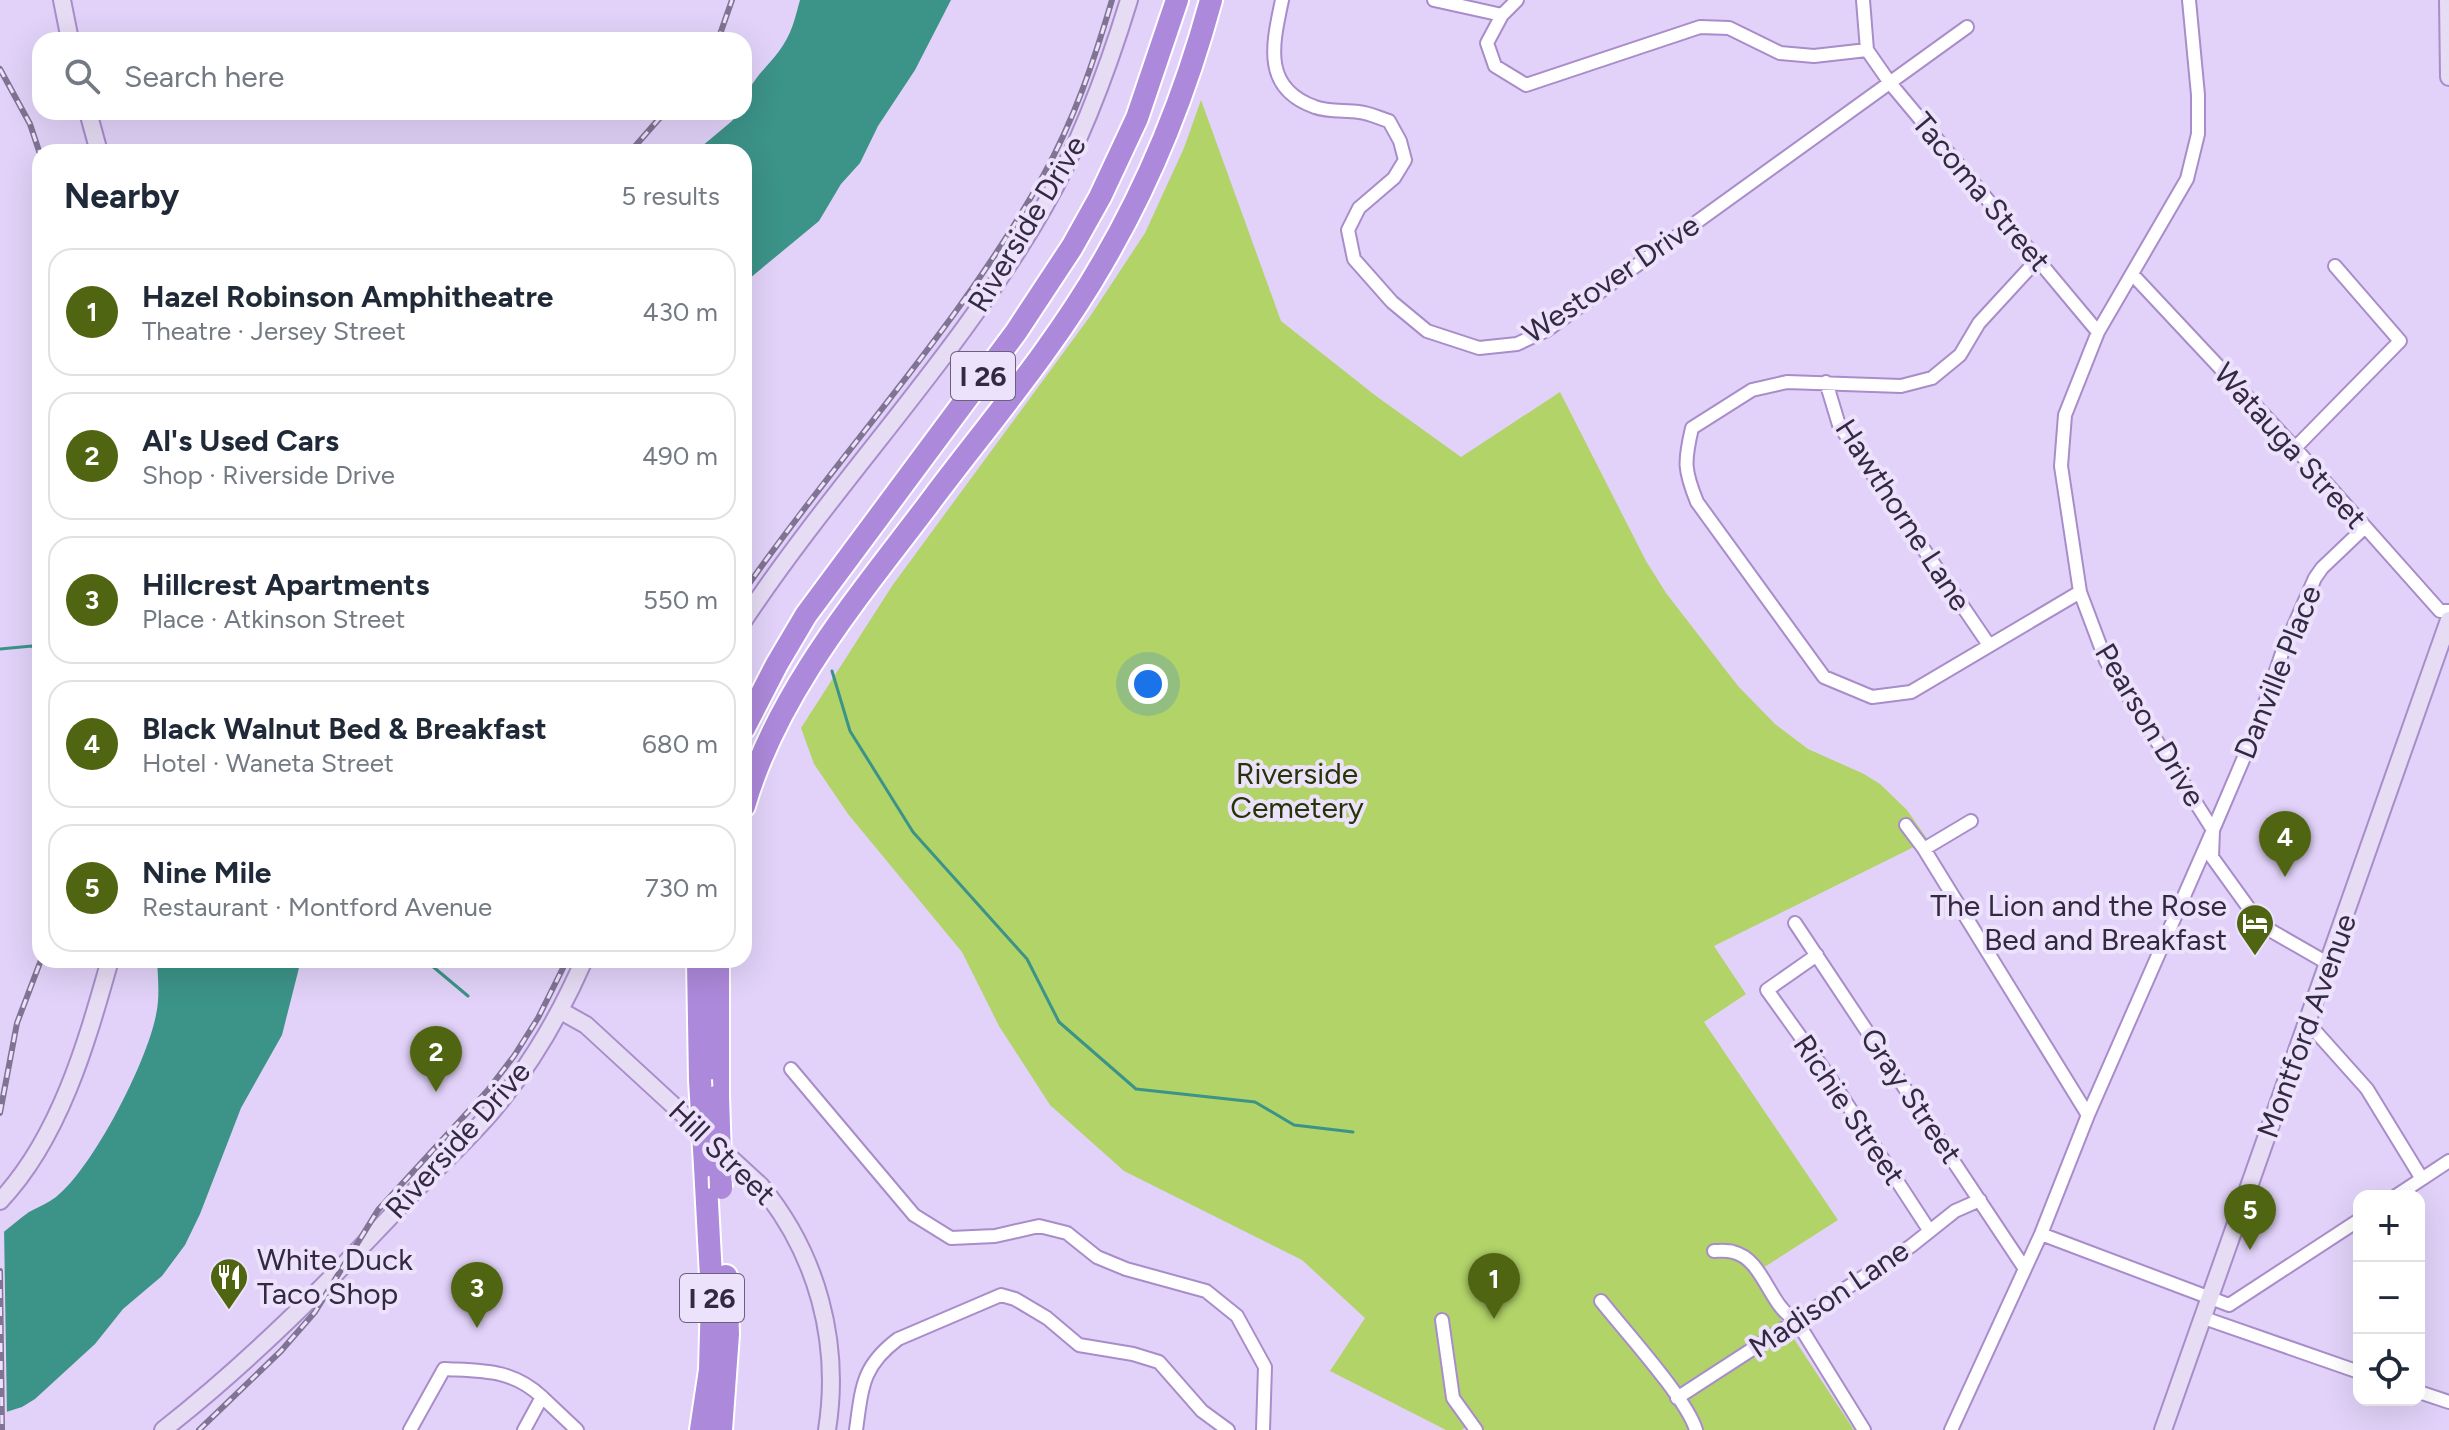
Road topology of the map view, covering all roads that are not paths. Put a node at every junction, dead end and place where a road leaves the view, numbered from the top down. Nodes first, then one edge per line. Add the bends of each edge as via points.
1 (62, 0) edge
2 (1129, 0) edge
3 (1177, 0) edge
4 (1211, 0) edge
5 (1282, 0) edge
6 (1434, 0) edge
7 (1517, 0) edge
8 (1863, 0) edge
9 (2189, 0) edge
10 (2448, 0) edge
11 (1502, 15) junction
12 (1967, 27) dead end
13 (68, 32) edge
14 (1867, 50) junction
15 (2449, 74) edge
16 (1890, 83) junction
17 (90, 120) edge
18 (97, 144) edge
19 (2037, 260) junction
20 (2335, 266) dead end
21 (2133, 275) junction
22 (2098, 332) junction
23 (1826, 382) junction
24 (2295, 448) junction
25 (2364, 528) junction
26 (2080, 592) junction
27 (752, 609) edge
28 (2449, 611) edge
29 (2449, 620) edge
30 (1989, 645) junction
31 (752, 712) edge
32 (752, 787) edge
33 (1971, 821) dead end
34 (1906, 825) dead end
35 (2213, 830) junction
36 (1924, 849) junction
37 (1795, 923) dead end
38 (1817, 955) junction
39 (2329, 964) junction
40 (107, 968) edge
41 (580, 968) edge
42 (698, 968) edge
43 (718, 968) edge
44 (561, 1011) junction
45 (2308, 1023) junction
46 (791, 1069) dead end
47 (2088, 1115) junction
48 (2449, 1161) edge
49 (2422, 1179) junction
50 (2405, 1190) edge
51 (1980, 1200) junction
52 (0, 1201) edge
53 (2353, 1224) edge
54 (1929, 1230) junction
55 (2041, 1234) junction
56 (1714, 1251) dead end
57 (2025, 1269) junction
58 (2211, 1298) junction
59 (1601, 1301) dead end
60 (2204, 1318) junction
61 (1442, 1320) dead end
62 (1796, 1320) junction
63 (2353, 1370) edge
64 (2425, 1394) edge
65 (542, 1397) junction
66 (1677, 1398) junction
67 (2449, 1402) edge
68 (163, 1430) edge
69 (410, 1430) edge
70 (524, 1430) edge
71 (577, 1430) edge
72 (701, 1430) edge
73 (721, 1430) edge
74 (827, 1430) edge
75 (856, 1430) edge
76 (1228, 1430) edge
77 (1263, 1430) edge
78 (1476, 1430) edge
79 (1696, 1430) edge
80 (1864, 1430) edge
81 (1951, 1430) edge
82 (2163, 1430) edge

1 - 13 main road
2 - 27 main road, Riverside Drive via 1071,156 1016,252 966,327
3 - 31 highway, I 26 via 1137,118 1072,247 1016,332 806,615
4 - 32 highway, I 26 via 1170,127 1101,265 1043,352 828,639 781,716
5 - 16 street, Westover Drive via 1272,47 1279,80 1316,108 1363,112 1389,121 1400,141 1405,160 1394,178 1359,208 1348,230 1354,259 1427,331 1479,348 1517,344 1547,330
6 - 11 street
7 - 11 street
8 - 14 street
9 - 21 street, Pearson Drive via 2198,134 2187,179
10 - 15 main road
11 - 14 street via 1487,43 1495,66 1526,85 1700,27 1729,28 1780,53 1814,56
12 - 16 street
14 - 16 street, Tacoma Street
16 - 19 street, Tacoma Street
17 - 18 main road
19 - 22 street, Tacoma Street
19 - 23 street via 1979,323 1960,355 1932,378 1901,386
20 - 24 street via 2400,341
21 - 22 street, Pearson Drive
21 - 24 street, Watauga Street
22 - 26 street, Pearson Drive via 2065,415 2061,466
23 - 30 street, Hawthorne Lane via 1839,425
23 - 30 street via 1787,382 1752,390 1692,428 1684,461 1697,502 1824,677 1872,697 1911,692
24 - 25 street, Watauga Street
25 - 28 street, Watauga Street via 2440,611
25 - 35 street, Danville Place via 2315,578
26 - 30 street
26 - 35 street, Pearson Drive via 2106,661
29 - 39 main road, Montford Avenue
33 - 36 street
34 - 36 street
35 - 39 street via 2212,857 2261,925
35 - 47 street, Pearson Drive
36 - 47 street
37 - 38 street, Gray Street
38 - 51 street, Gray Street
38 - 54 street, Richie Street via 1767,990
39 - 45 main road, Montford Avenue
40 - 52 main road via 72,1079 35,1154
41 - 44 main road, Riverside Drive
42 - 72 highway, I 26, bridge via 712,1295 710,1370
43 - 73 highway, I 26, bridge via 728,1334
44 - 68 main road, Riverside Drive via 492,1111 340,1271
44 - 74 main road, Hill Street via 586,1025 780,1209 821,1299 832,1383
45 - 49 street via 2367,1089
45 - 58 main road, Montford Avenue
46 - 77 street via 914,1215 951,1238 1039,1226 1067,1233 1097,1257 1126,1269 1206,1291 1237,1316 1265,1367
47 - 55 street, Pearson Drive
48 - 49 street
49 - 50 street
51 - 54 street, Madison Lane
51 - 57 street, Gray Street
53 - 58 street via 2229,1305
54 - 62 street, Madison Lane
55 - 57 street, Pearson Drive
55 - 58 street
56 - 62 street via 1736,1252 1753,1265 1785,1314
57 - 81 street, Pearson Drive
58 - 60 main road, Montford Avenue
59 - 66 street
60 - 63 street
60 - 82 main road, Montford Avenue
61 - 78 street via 1453,1398
62 - 66 street, Madison Lane
62 - 80 street
64 - 67 street
65 - 69 street via 525,1381 507,1375 444,1369
65 - 70 street
65 - 71 street
66 - 79 street
75 - 76 street via 867,1371 885,1349 1001,1295 1047,1318 1079,1345 1159,1362 1202,1411

